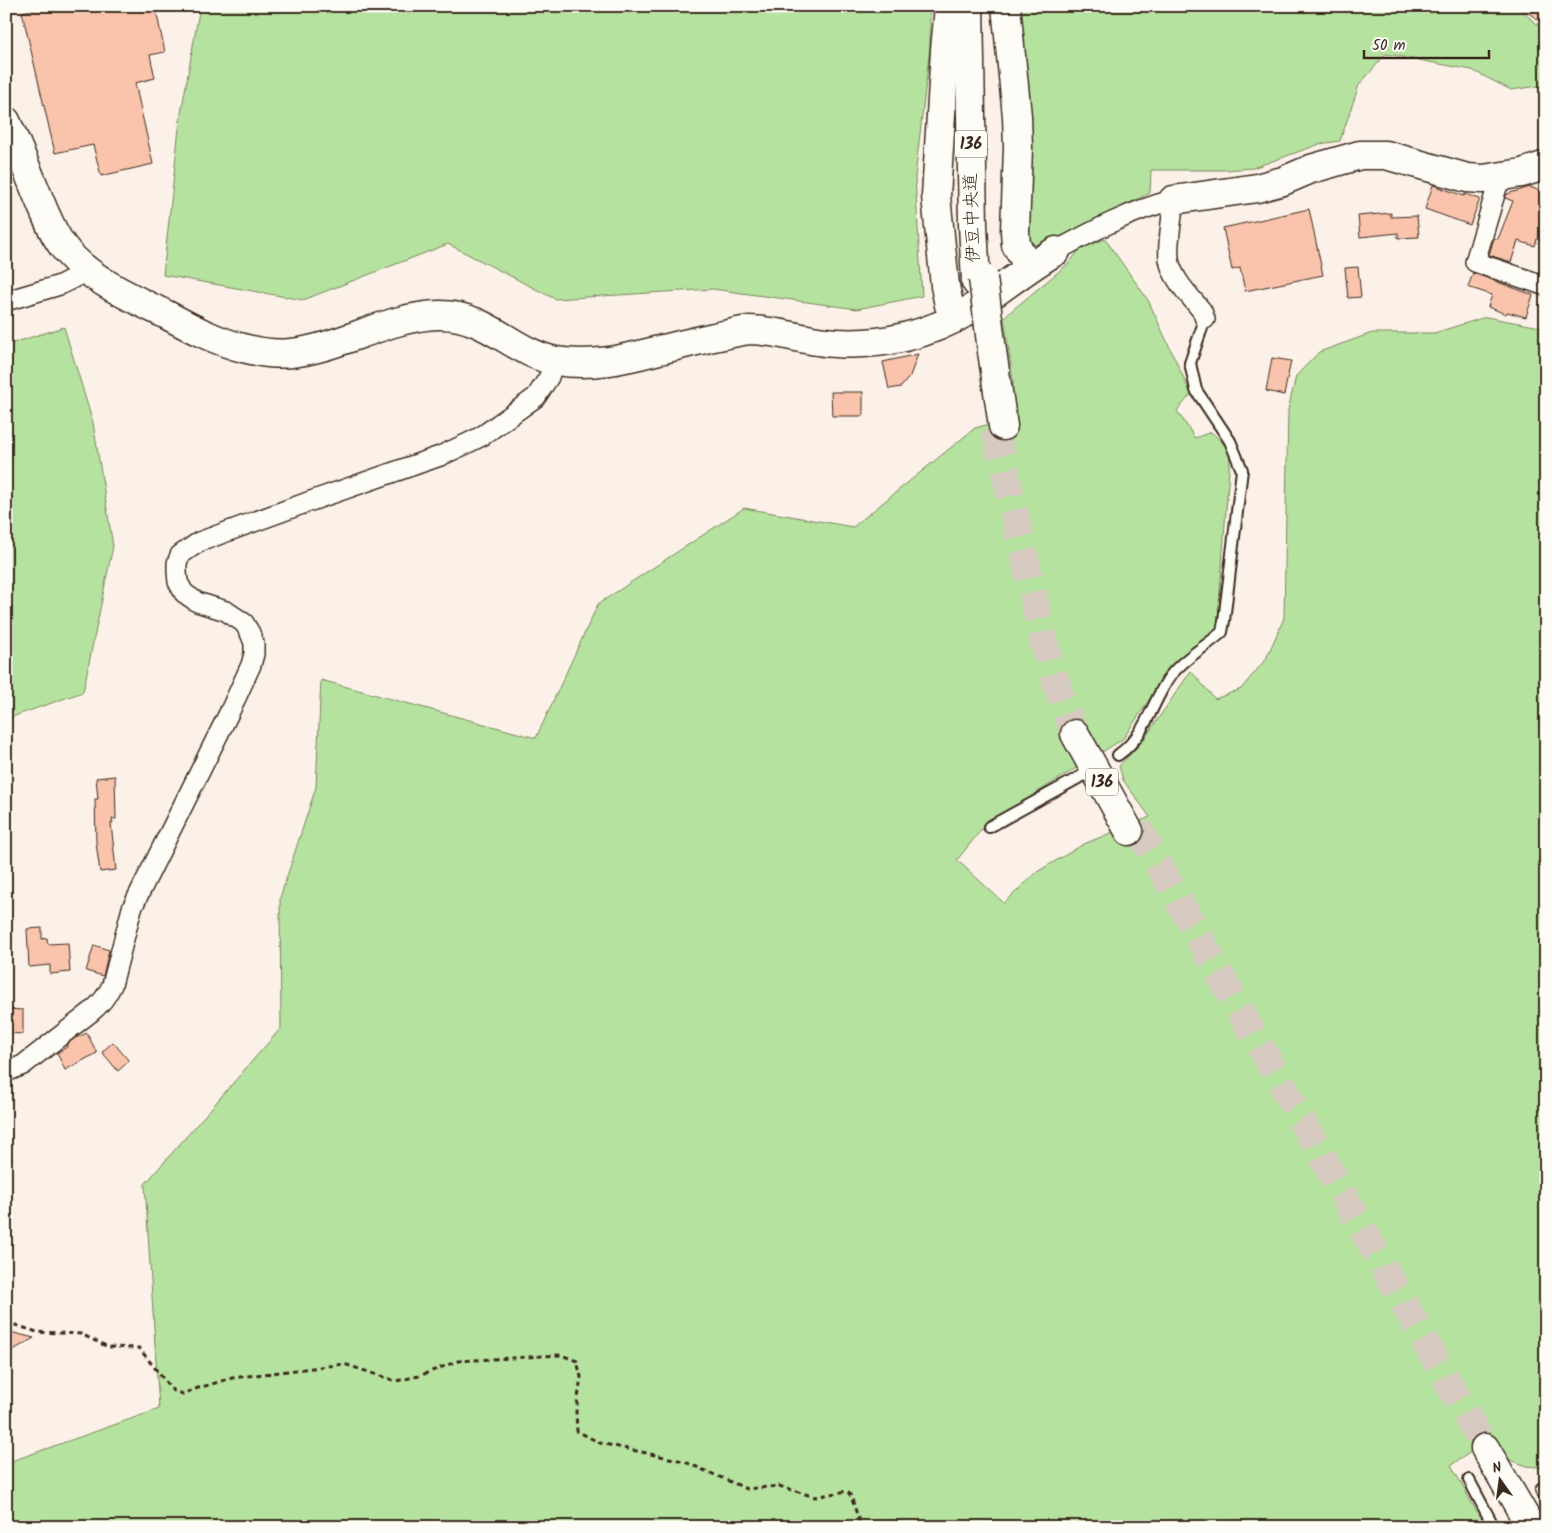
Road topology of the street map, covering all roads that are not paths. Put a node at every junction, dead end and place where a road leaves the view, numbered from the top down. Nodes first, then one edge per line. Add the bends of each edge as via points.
1 (977, 6) edge
2 (986, 6) edge
3 (1006, 6) edge
4 (956, 8) edge
5 (6, 121) edge
6 (979, 151) junction
7 (1546, 165) edge
8 (1500, 177) junction
9 (1173, 200) junction
10 (1056, 251) joint
11 (1029, 267) junction
12 (87, 271) junction
13 (978, 276) junction
14 (1546, 286) edge
15 (6, 301) edge
16 (954, 319) junction
17 (1205, 319) joint
18 (554, 360) junction
19 (999, 427) tunnel mouth
20 (1079, 731) tunnel mouth
21 (1118, 755) dead end
22 (1089, 772) dead end
23 (989, 827) dead end
24 (1133, 829) tunnel mouth
25 (6, 1072) edge
26 (1469, 1480) dead end
27 (1546, 1485) edge
28 (1546, 1500) edge
29 (1494, 1527) edge
30 (1518, 1527) edge
31 (1531, 1527) edge

1 - 6 main road, 伊豆中央道 / 136
2 - 6 main road via 986,73
3 - 11 main road via 1017,116 1016,245
4 - 13 main road via 958,168 964,228
4 - 16 main road via 945,50 936,196 946,286
5 - 12 main road via 62,246
6 - 13 main road, 伊豆中央道 / 136
7 - 8 main road
8 - 9 main road via 1467,178 1403,159 1371,154 1344,159 1257,188
8 - 14 street via 1476,262
9 - 10 street via 1104,227
9 - 17 street via 1170,260 1174,272
10 - 11 main road
11 - 16 main road
12 - 15 street via 60,284
12 - 18 main road via 212,338 272,354 311,349 412,318 438,315 459,316 482,324 528,351
13 - 19 main road, 伊豆中央道 / 136, bridge
16 - 18 main road via 922,332 887,340 835,343 749,330 612,362
17 - 21 lane via 1190,363 1196,390 1230,441 1242,470 1222,632 1172,674 1141,733
18 - 25 street via 550,377 536,397 490,431 466,444 199,542 180,555 178,582 184,593 197,602 226,611 244,623 254,643 251,665 132,908 107,995 100,1005 22,1065
20 - 24 main road, 136
22 - 23 lane
26 - 29 lane
27 - 28 lane via 1542,1490
30 - 31 main road via 1480,1450

